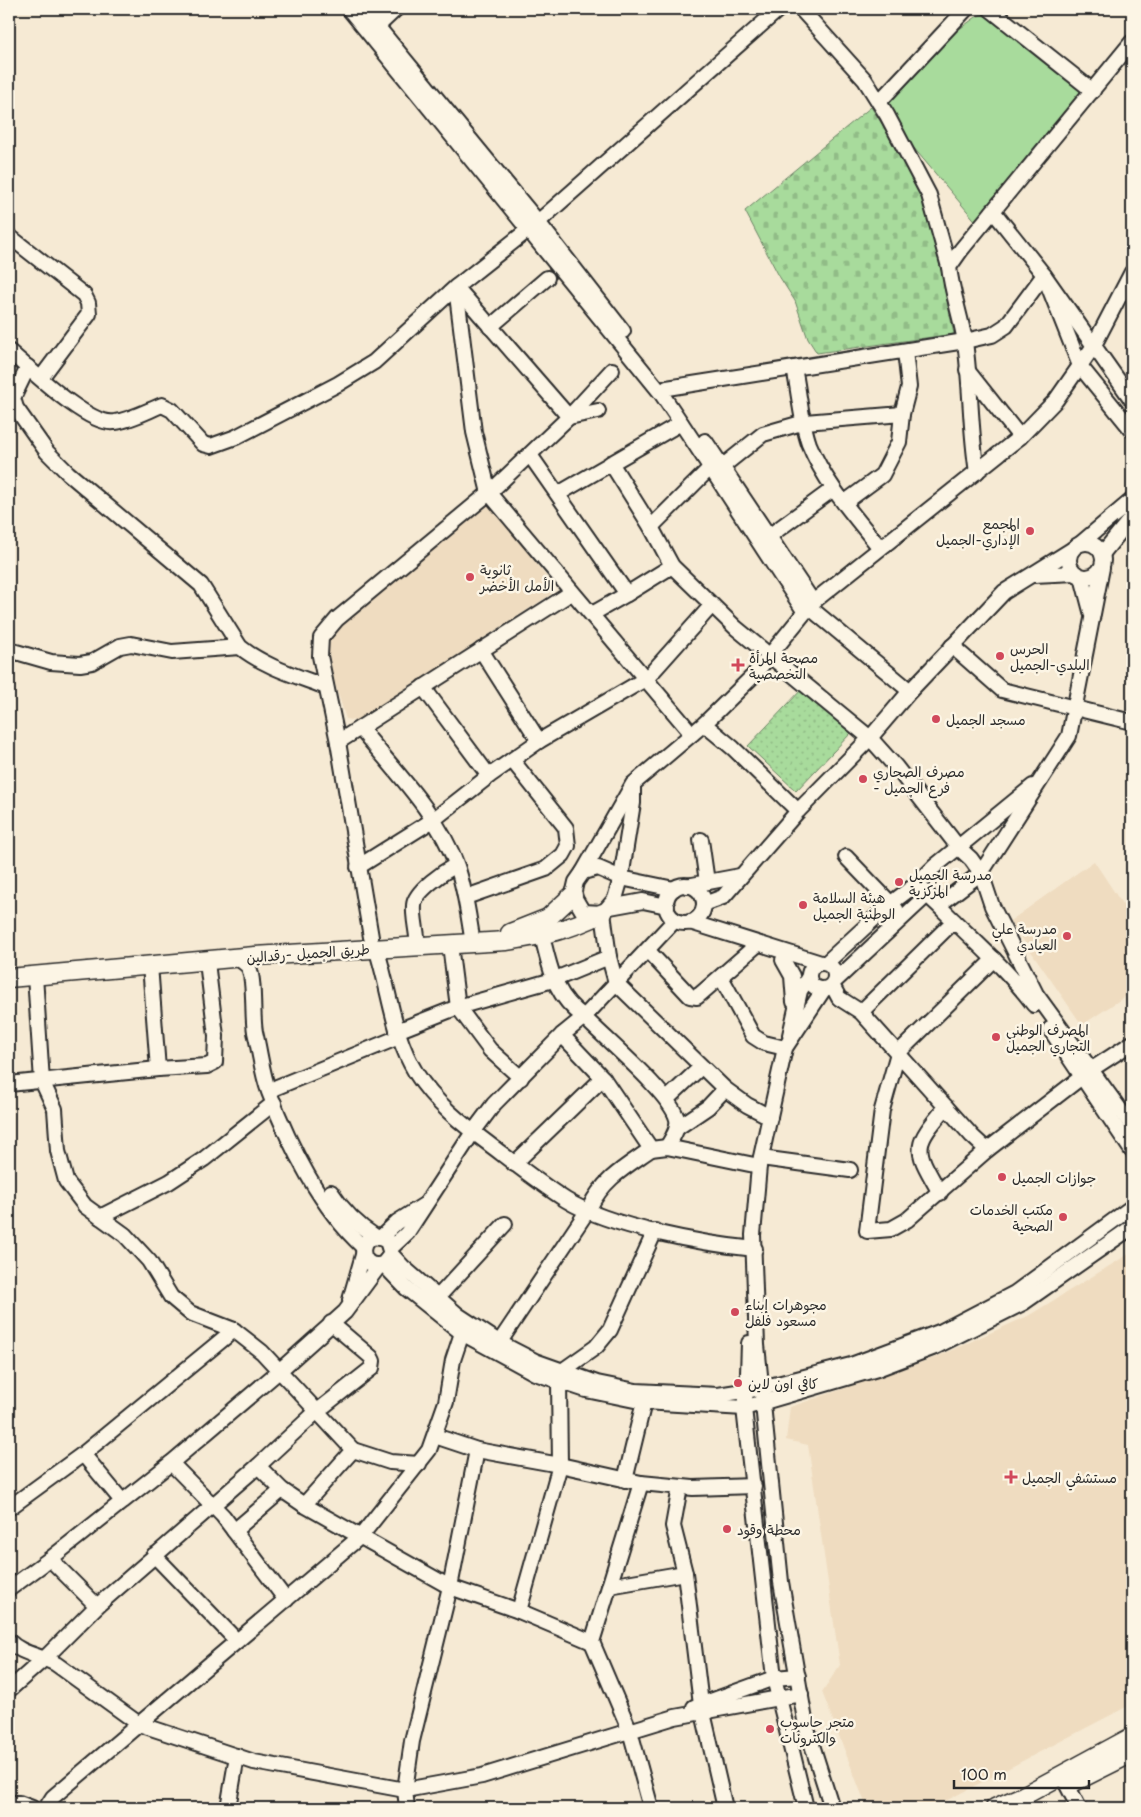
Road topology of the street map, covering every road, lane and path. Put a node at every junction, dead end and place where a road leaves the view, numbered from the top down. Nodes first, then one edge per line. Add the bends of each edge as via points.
1 (350, 9) edge
2 (363, 9) edge
3 (396, 9) edge
4 (779, 9) edge
5 (801, 9) edge
6 (966, 9) edge
7 (990, 9) edge
8 (378, 26) junction
9 (1132, 42) edge
10 (1092, 91) junction
11 (879, 102) junction
12 (992, 211) junction
13 (534, 225) junction
14 (9, 236) edge
15 (949, 267) junction
16 (1132, 272) edge
17 (1044, 275) junction
18 (547, 278) dead end
19 (456, 287) junction
20 (1104, 323) junction
21 (1077, 324) junction
22 (490, 326) junction
23 (965, 341) junction
24 (1093, 347) junction
25 (9, 351) edge
26 (905, 351) junction
27 (1080, 366) junction
28 (28, 367) junction
29 (794, 368) junction
30 (612, 370) dead end
31 (967, 370) junction
32 (41, 378) junction
33 (668, 388) junction
34 (1132, 400) edge
35 (598, 411) dead end
36 (902, 414) junction
37 (569, 417) junction
38 (804, 422) junction
39 (682, 423) junction
40 (1132, 430) edge
41 (1020, 438) junction
42 (530, 456) junction
43 (611, 463) junction
44 (717, 467) junction
45 (977, 472) junction
46 (833, 489) junction
47 (489, 493) junction
48 (558, 494) junction
49 (1132, 500) edge
50 (844, 503) junction
51 (1132, 517) edge
52 (651, 527) junction
53 (764, 540) junction
54 (1076, 547) junction
55 (880, 548) junction
56 (1102, 561) junction
57 (672, 566) junction
58 (1031, 575) junction
59 (1078, 575) junction
60 (571, 592) junction
61 (627, 594) junction
62 (712, 606) junction
63 (809, 607) junction
64 (592, 614) junction
65 (1093, 618) junction
66 (952, 646) junction
67 (240, 647) junction
68 (9, 650) edge
69 (481, 650) junction
70 (770, 657) junction
71 (647, 678) junction
72 (326, 686) junction
73 (423, 688) junction
74 (910, 691) junction
75 (1074, 709) junction
76 (1132, 722) edge
77 (704, 724) junction
78 (360, 728) junction
79 (692, 734) junction
80 (870, 738) junction
81 (539, 741) junction
82 (338, 742) junction
83 (512, 760) junction
84 (1046, 774) junction
85 (489, 776) junction
86 (633, 784) junction
87 (798, 811) junction
88 (433, 820) junction
89 (628, 840) junction
90 (701, 840) dead end
91 (959, 848) junction
92 (846, 857) dead end
93 (456, 865) junction
94 (358, 867) junction
95 (583, 872) junction
96 (981, 873) junction
97 (740, 876) junction
98 (621, 878) junction
99 (707, 882) junction
100 (918, 883) junction
101 (658, 885) junction
102 (681, 887) junction
103 (573, 895) junction
104 (926, 896) junction
105 (466, 897) junction
106 (890, 904) junction
107 (704, 905) junction
108 (939, 905) junction
109 (667, 906) junction
110 (606, 910) junction
111 (904, 917) junction
112 (675, 920) junction
113 (954, 921) junction
114 (690, 922) junction
115 (720, 931) junction
116 (542, 936) junction
117 (417, 937) junction
118 (472, 937) junction
119 (373, 942) junction
120 (450, 945) junction
121 (762, 946) junction
122 (648, 950) junction
123 (837, 951) junction
124 (248, 954) junction
125 (798, 955) junction
126 (609, 958) junction
127 (994, 959) junction
128 (783, 960) junction
129 (207, 962) junction
130 (824, 963) junction
131 (150, 965) junction
132 (9, 967) edge
133 (809, 975) junction
134 (35, 976) junction
135 (721, 977) junction
136 (9, 978) edge
137 (554, 980) junction
138 (616, 983) junction
139 (830, 985) junction
140 (458, 1007) junction
141 (794, 1010) junction
142 (861, 1012) junction
143 (584, 1017) junction
144 (398, 1034) junction
145 (562, 1034) junction
146 (1132, 1043) edge
147 (787, 1044) junction
148 (898, 1053) junction
149 (701, 1066) junction
150 (158, 1069) junction
151 (1087, 1073) junction
152 (521, 1078) junction
153 (603, 1078) junction
154 (42, 1081) junction
155 (9, 1084) edge
156 (277, 1087) junction
157 (725, 1089) junction
158 (667, 1099) junction
159 (274, 1103) junction
160 (946, 1107) junction
161 (770, 1117) junction
162 (1132, 1126) edge
163 (677, 1128) junction
164 (472, 1132) junction
165 (667, 1147) junction
166 (652, 1149) junction
167 (988, 1150) junction
168 (1132, 1151) edge
169 (760, 1162) junction
170 (514, 1164) junction
171 (850, 1170) dead end
172 (940, 1193) junction
173 (424, 1204) junction
174 (1132, 1207) edge
175 (587, 1210) junction
176 (100, 1217) junction
177 (505, 1224) dead end
178 (1132, 1227) edge
179 (655, 1230) junction
180 (378, 1237) junction
181 (752, 1244) junction
182 (363, 1251) junction
183 (386, 1258) junction
184 (437, 1298) junction
185 (345, 1312) junction
186 (331, 1323) junction
187 (234, 1330) junction
188 (462, 1333) junction
189 (499, 1343) junction
190 (278, 1372) junction
191 (560, 1376) junction
192 (762, 1388) junction
193 (745, 1391) junction
194 (644, 1402) junction
195 (764, 1403) junction
196 (744, 1408) junction
197 (316, 1413) junction
198 (435, 1436) junction
199 (353, 1450) junction
200 (477, 1450) junction
201 (83, 1454) junction
202 (170, 1463) junction
203 (419, 1464) junction
204 (560, 1465) junction
205 (258, 1466) junction
206 (625, 1480) junction
207 (641, 1483) junction
208 (754, 1486) junction
209 (680, 1487) junction
210 (282, 1490) junction
211 (122, 1501) junction
212 (210, 1505) junction
213 (304, 1505) junction
214 (9, 1508) edge
215 (234, 1531) junction
216 (362, 1536) junction
217 (154, 1555) junction
218 (50, 1559) junction
219 (685, 1573) junction
220 (450, 1586) junction
221 (609, 1586) junction
222 (9, 1589) edge
223 (286, 1600) junction
224 (97, 1606) junction
225 (519, 1611) junction
226 (9, 1641) edge
227 (237, 1641) junction
228 (592, 1642) junction
229 (45, 1658) junction
230 (798, 1676) junction
231 (774, 1678) junction
232 (9, 1690) edge
233 (801, 1694) junction
234 (779, 1697) junction
235 (702, 1708) junction
236 (139, 1724) junction
237 (630, 1731) junction
238 (1132, 1737) edge
239 (1132, 1753) edge
240 (237, 1756) junction
241 (1067, 1785) junction
242 (405, 1790) junction
243 (9, 1803) edge
244 (32, 1808) edge
245 (46, 1808) edge
246 (228, 1808) edge
247 (407, 1808) edge
248 (651, 1808) edge
249 (726, 1808) edge
250 (806, 1808) edge
251 (832, 1808) edge
252 (996, 1808) edge
253 (1025, 1808) edge
254 (1079, 1808) edge

1 - 13 street
2 - 8 street
3 - 8 street
4 - 13 street
5 - 11 street via 865,80
6 - 11 street
7 - 10 street
8 - 13 street
9 - 10 street
10 - 12 street
11 - 15 street via 929,195
12 - 15 street
12 - 17 street
13 - 19 street
13 - 33 street
13 - 39 street
14 - 32 street via 84,295 88,303 89,314
15 - 23 street via 951,289
16 - 20 street
17 - 21 street
17 - 23 street via 1006,326 992,335
17 - 27 street
18 - 22 street
19 - 22 street
19 - 32 street via 374,362 332,388 236,437 211,446 203,444 172,410 162,405 114,423 98,420 78,409
19 - 47 street via 474,432
20 - 21 street
20 - 24 street
21 - 24 street
22 - 37 street
23 - 26 street
23 - 31 street
24 - 27 street
24 - 34 street
25 - 28 street
26 - 29 street
26 - 36 street via 909,387
27 - 40 street
27 - 41 street via 1056,400
28 - 32 street
28 - 67 street via 15,390 16,408 47,452 201,585
29 - 33 street
29 - 38 street
30 - 37 street
31 - 41 street
31 - 45 street
33 - 44 street
35 - 37 street
36 - 38 street
36 - 50 street via 899,442 882,475
37 - 42 street
38 - 44 street via 762,434
38 - 46 street via 808,442
39 - 43 street
39 - 44 street
41 - 45 street
42 - 47 street
42 - 48 street
43 - 48 street
43 - 52 street
44 - 52 street
44 - 53 street
45 - 55 street
46 - 50 street
46 - 53 street
47 - 60 street
47 - 72 street via 336,619 321,638 320,656
48 - 61 street
49 - 54 street
50 - 55 street
51 - 56 street
52 - 57 street
53 - 63 street
54 - 56 street via 1092,544
54 - 58 street
54 - 59 street via 1069,559
55 - 63 street
56 - 59 street via 1096,575
56 - 65 street
57 - 61 street
57 - 62 street
58 - 59 street
58 - 66 street via 1004,592
59 - 65 street
60 - 64 street
60 - 69 street
61 - 64 street
62 - 70 street
62 - 71 street
63 - 70 street
63 - 74 street
64 - 71 street
65 - 75 street
66 - 74 street
66 - 75 street via 1002,690
67 - 68 street via 172,652 131,644 120,646 92,662 80,664 52,662
67 - 72 street via 249,655 285,672
69 - 73 street
69 - 81 street
70 - 77 street
70 - 80 street
71 - 79 street
71 - 81 street
72 - 82 street
73 - 78 street
73 - 85 street
74 - 80 street
75 - 76 street
75 - 84 street via 1069,736
77 - 79 street
77 - 87 street
78 - 82 street
78 - 88 street
79 - 86 street
80 - 87 street
80 - 91 street
81 - 83 street
82 - 94 street
83 - 85 street
83 - 105 street via 566,828 568,846 546,869
84 - 91 street
84 - 96 street
85 - 88 street
86 - 89 street
86 - 95 street
87 - 97 street
88 - 93 street
88 - 94 street
89 - 98 street
89 - 101 street via 630,861 636,870
90 - 99 street
91 - 96 street
91 - 100 street
92 - 106 street
93 - 105 street
93 - 117 street via 443,872 414,902
94 - 119 street
95 - 98 street via 598,868
95 - 103 street
96 - 108 street
96 - 151 street via 992,906 1036,994
97 - 99 street
97 - 107 street via 723,897
98 - 101 street
98 - 110 street via 615,899
99 - 102 street
100 - 104 street
100 - 106 street
101 - 102 street
102 - 107 street via 699,892
102 - 109 street via 668,897
103 - 110 street via 583,912
103 - 118 main road, طريق الجميل -رقدالين via 556,912 532,925 504,935
104 - 108 street
104 - 111 street
105 - 118 street
106 - 111 street
106 - 123 street
107 - 114 street via 700,916
107 - 115 street
108 - 113 street
109 - 110 street via 643,901
109 - 112 street
110 - 116 main road, طريق الجميل -رقدالين via 580,925
110 - 126 street
111 - 139 street
112 - 114 street
112 - 122 street
113 - 127 street
113 - 142 street
114 - 115 street
115 - 121 street
116 - 120 main road, طريق الجميل -رقدالين
116 - 137 street
117 - 118 main road, طريق الجميل -رقدالين
117 - 119 main road, طريق الجميل -رقدالين
119 - 120 main road, طريق الجميل -رقدالين
119 - 124 main road, طريق الجميل -رقدالين
119 - 144 street via 383,968
120 - 140 street
121 - 125 street
121 - 128 street
121 - 135 street
122 - 135 street via 690,996 698,997
122 - 138 street
123 - 125 street
123 - 130 street
124 - 129 main road, طريق الجميل -رقدالين
124 - 132 main road, طريق الجميل -رقدالين
124 - 156 street
124 - 159 street via 246,964 250,974 253,1024
125 - 130 street
126 - 137 street
126 - 138 street
127 - 148 street
127 - 151 street
128 - 133 street
128 - 141 street via 792,976
129 - 131 main road, طريق الجميل -رقدالين
129 - 150 street via 216,1036 215,1062 207,1066
130 - 133 street via 813,966
130 - 139 street via 835,973
131 - 134 main road, طريق الجميل -رقدالين
131 - 150 street
133 - 139 street via 814,986
133 - 141 street
134 - 136 main road, طريق الجميل -رقدالين
134 - 154 street
135 - 147 street via 753,1036 764,1043
137 - 140 street
137 - 143 street via 568,1006
138 - 143 street
138 - 149 street
139 - 142 street via 839,998
139 - 147 street
140 - 144 street
140 - 152 street via 490,1050
141 - 147 street
142 - 148 street
143 - 145 street
143 - 158 street
144 - 156 street
144 - 164 street via 416,1073 446,1109
145 - 152 street
145 - 153 street
146 - 151 street
147 - 161 street
148 - 160 street
148 - 172 street via 882,1110 867,1231 898,1226
149 - 157 street
149 - 158 street
150 - 154 street
151 - 162 street
151 - 167 street
151 - 168 street
152 - 164 street via 494,1104
153 - 166 street
153 - 170 street
154 - 155 street
154 - 176 street via 55,1109 58,1151 66,1181 85,1206
156 - 180 street via 307,1154 340,1206 359,1226
157 - 161 street
157 - 163 street
158 - 163 street
159 - 176 street via 197,1164
159 - 182 street via 298,1158 332,1212
160 - 167 street
160 - 172 street via 922,1136 919,1147 920,1157
161 - 169 street
163 - 165 street
164 - 170 street
164 - 173 street
165 - 166 street
165 - 169 street
166 - 175 street via 610,1178
167 - 172 street
169 - 171 street
169 - 181 street
170 - 175 street via 566,1200
173 - 180 street
173 - 183 street via 407,1233
174 - 192 street via 1016,1293 983,1311 900,1349
175 - 179 street via 608,1219
175 - 189 street
176 - 187 street via 125,1235 149,1262 171,1298 190,1313
177 - 184 street
178 - 195 street via 1052,1284 988,1322 905,1360
179 - 181 street
179 - 191 street via 610,1330 596,1347
180 - 182 street via 370,1239
180 - 183 street via 387,1241
181 - 192 street
181 - 193 street via 749,1365
182 - 183 street via 372,1265
182 - 185 street
183 - 184 street
183 - 185 street
183 - 188 street via 406,1288
184 - 189 street
185 - 186 street
186 - 190 street
186 - 197 street via 373,1361 372,1368
187 - 190 street via 262,1352
187 - 201 street
188 - 191 street via 522,1368
188 - 198 street via 453,1360 450,1389
189 - 191 street
190 - 197 street
190 - 202 street
191 - 193 street via 636,1391 718,1395
191 - 194 street via 586,1390
191 - 204 street
192 - 193 street
192 - 195 street
193 - 196 street
194 - 196 street
194 - 206 street
195 - 196 street
195 - 230 street via 781,1582
196 - 208 street
197 - 199 street
197 - 205 street
198 - 200 street
198 - 203 street
199 - 203 street via 390,1462
199 - 213 street
200 - 204 street
200 - 220 street
201 - 211 street
201 - 214 street
202 - 211 street
202 - 212 street
203 - 216 street
204 - 206 street
204 - 225 street
205 - 210 street
205 - 212 street
206 - 207 street
207 - 209 street
207 - 221 street
208 - 209 street
208 - 231 street
209 - 219 street via 673,1526
210 - 213 street
210 - 215 street
211 - 218 street
212 - 215 street
212 - 217 street
213 - 216 street
215 - 223 street
216 - 220 street
216 - 223 street
217 - 224 street
217 - 227 street
218 - 222 street
218 - 224 street
219 - 221 street
219 - 235 street
220 - 225 street
220 - 242 street via 412,1741
221 - 228 street
223 - 227 street
224 - 229 street
225 - 228 street
226 - 229 street via 17,1649
227 - 236 street
228 - 237 street
229 - 232 street
229 - 236 street
230 - 231 street
230 - 233 street
231 - 234 street
231 - 235 street
233 - 234 street
233 - 251 street via 806,1726
234 - 235 street
234 - 250 street
235 - 237 street
235 - 249 street
236 - 240 street
236 - 245 street via 51,1799
237 - 242 street via 482,1776
237 - 248 street
238 - 252 main road
239 - 241 main road
240 - 242 street via 254,1762
240 - 246 street
241 - 253 main road
241 - 254 street
242 - 247 street
243 - 244 street

